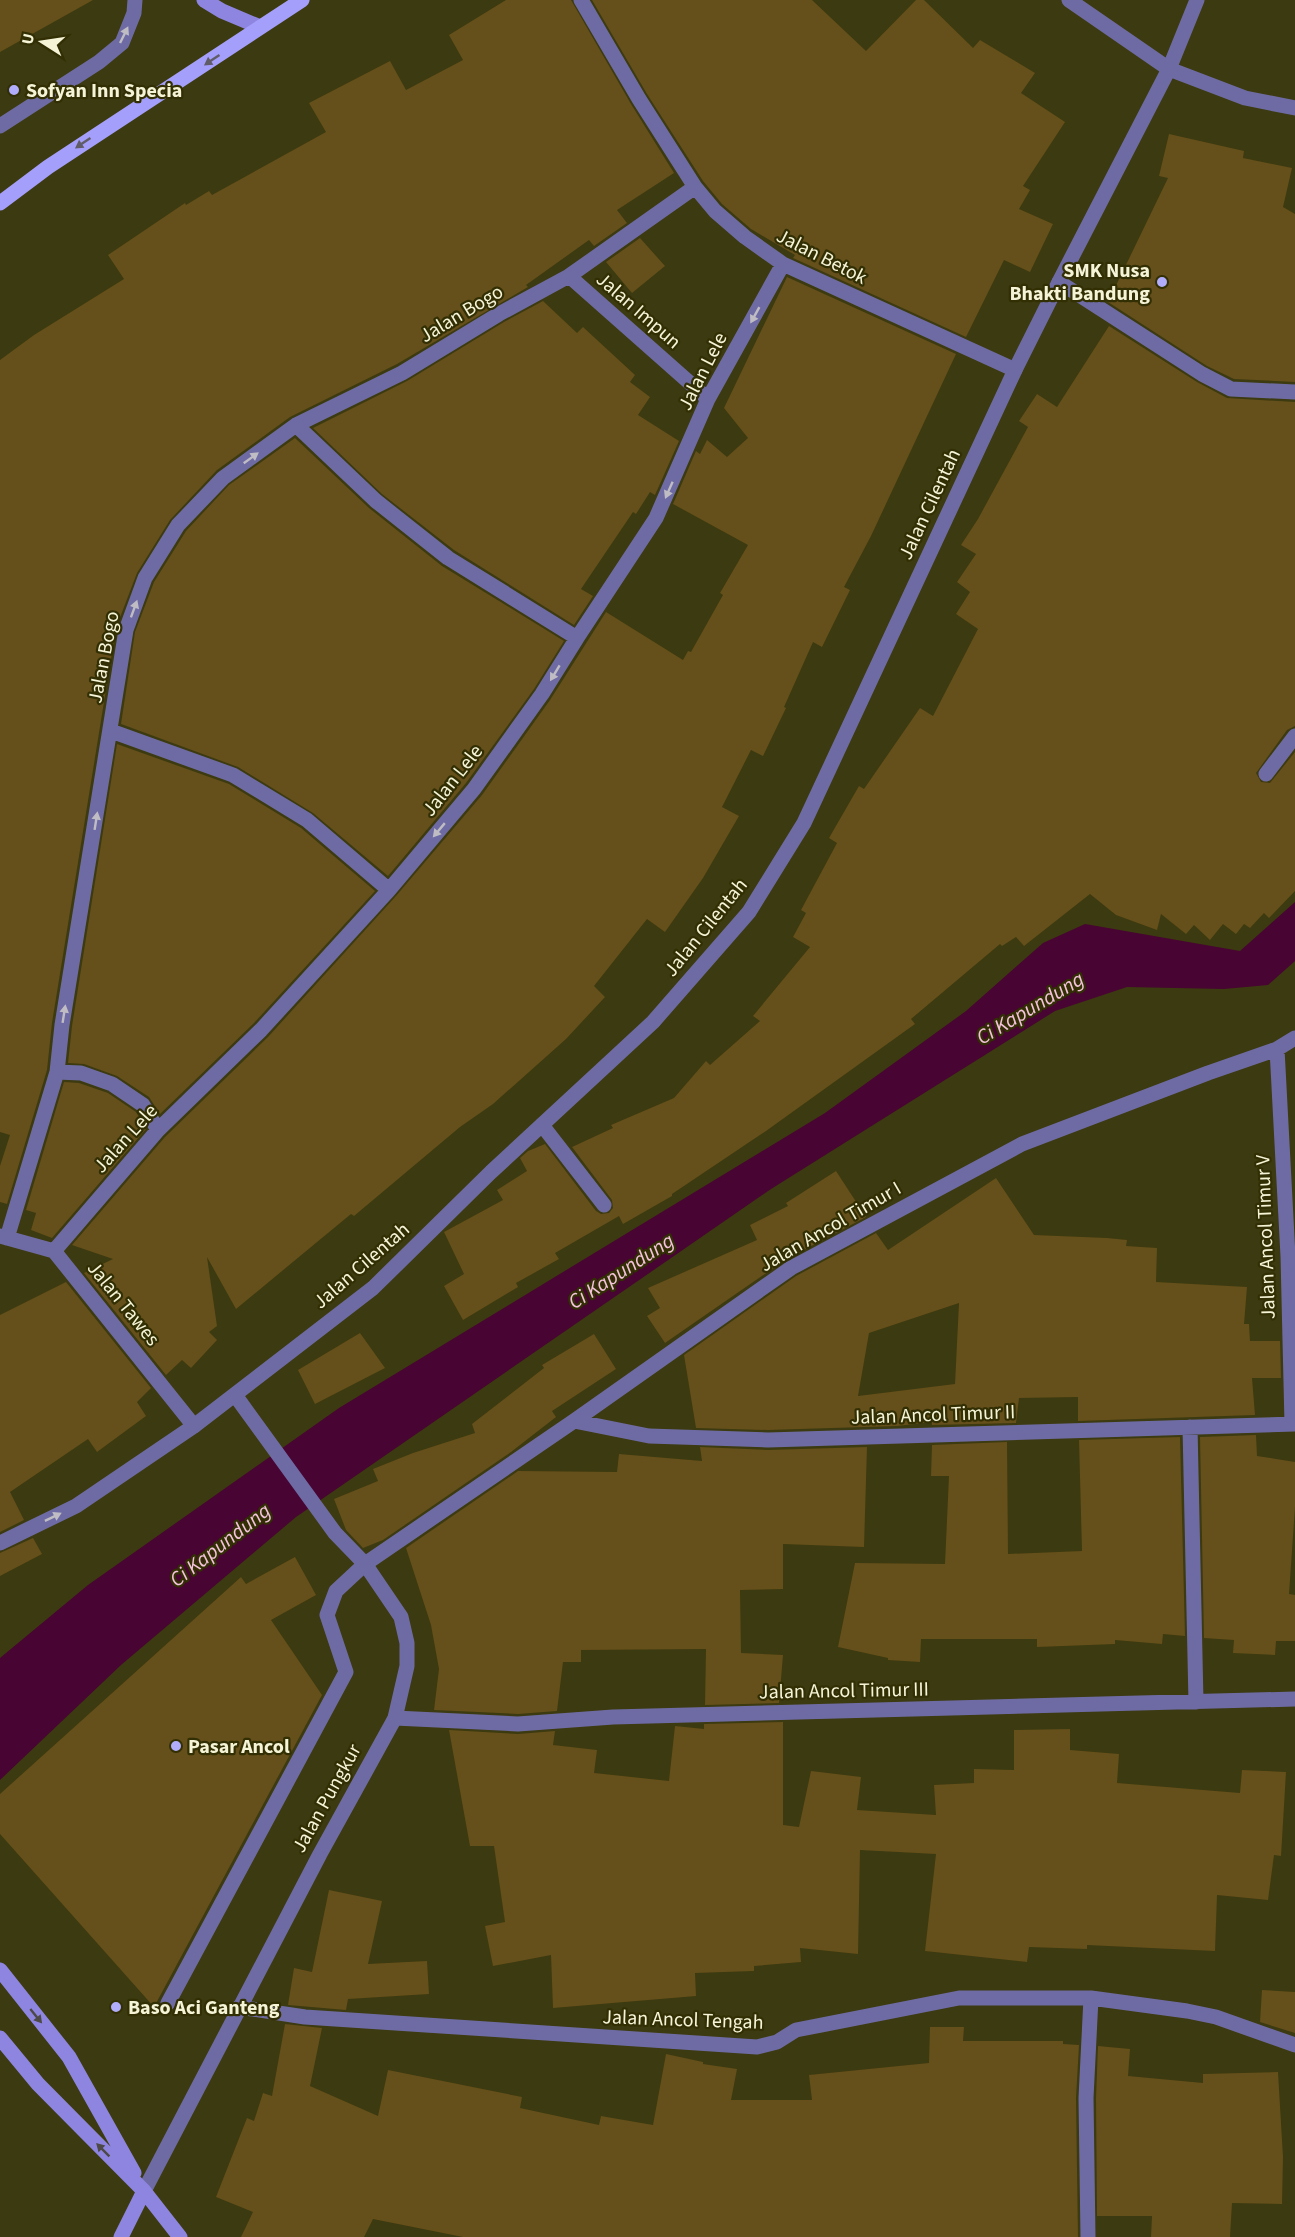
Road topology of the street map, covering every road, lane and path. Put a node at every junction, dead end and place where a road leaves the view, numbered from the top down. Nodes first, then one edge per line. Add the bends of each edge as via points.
1 (135, 0) edge
2 (204, 0) edge
3 (302, 0) edge
4 (581, 0) edge
5 (1069, 0) edge
6 (1197, 0) edge
7 (261, 27) junction
8 (1169, 69) junction
9 (1295, 108) edge
10 (0, 126) edge
11 (695, 187) junction
12 (0, 204) edge
13 (783, 264) junction
14 (569, 276) junction
15 (1059, 282) junction
16 (1015, 370) junction
17 (1295, 392) edge
18 (708, 399) junction
19 (296, 425) junction
20 (577, 638) junction
21 (111, 731) junction
22 (1295, 736) edge
23 (1266, 774) dead end
24 (389, 890) junction
25 (1295, 1038) edge
26 (1277, 1050) junction
27 (57, 1072) junction
28 (542, 1125) junction
29 (158, 1130) junction
30 (604, 1205) dead end
31 (4, 1237) edge
32 (54, 1251) junction
33 (235, 1395) junction
34 (574, 1421) junction
35 (1294, 1424) edge
36 (194, 1426) junction
37 (1190, 1427) junction
38 (0, 1543) edge
39 (365, 1564) junction
40 (1295, 1699) edge
41 (1196, 1702) junction
42 (395, 1718) junction
43 (0, 1970) edge
44 (1092, 1998) junction
45 (168, 2003) dead end
46 (239, 2007) junction
47 (0, 2038) edge
48 (1295, 2047) edge
49 (144, 2191) junction
50 (121, 2237) edge
51 (180, 2237) edge
52 (1088, 2237) edge

10 -> 1 street via 122,43
2 - 7 main road
3 - 7 main road
4 - 11 street, Jalan Betok
5 - 8 street
6 - 8 street, Jalan Cilentah
7 -> 12 main road via 48,167
8 - 9 street via 1245,98
8 - 15 street, Jalan Cilentah
11 - 13 street, Jalan Betok via 715,211
11 - 14 street, Jalan Bogo
13 - 16 street, Jalan Betok
13 -> 18 street, Jalan Lele
14 - 18 street, Jalan Impun
14 - 19 street, Jalan Bogo via 402,373
15 - 16 street, Jalan Cilentah
15 - 17 street via 1202,374 1232,389
16 - 28 street, Jalan Cilentah via 804,823 749,912 653,1022
18 -> 20 street, Jalan Lele via 656,518
19 - 20 street via 376,501 448,558
21 -> 19 street, Jalan Bogo via 126,630 145,578 178,525 223,478
20 -> 24 street, Jalan Lele via 474,789
21 - 24 street via 233,774 307,820
27 -> 21 street, Jalan Bogo
22 - 23 street
24 - 29 street, Jalan Lele via 261,1030
25 - 26 street, Jalan Ancol Timur I
26 - 34 street, Jalan Ancol Timur I via 1022,1144 791,1268
26 - 35 street, Jalan Ancol Timur V
27 - 29 street via 81,1073 112,1084 143,1105
27 - 31 street, Jalan Bogo
28 - 30 street
28 - 33 street, Jalan Cilentah via 373,1288
29 - 32 street, Jalan Lele
31 - 32 street
32 - 36 street, Jalan Tawes
33 - 36 street, Jalan Cilentah
33 - 39 street, Jalan Pungkur via 335,1533
34 - 37 street, Jalan Ancol Timur II via 649,1436 768,1440
34 - 39 street, Jalan Ancol Timur I
35 - 37 street, Jalan Ancol Timur II
38 -> 36 street, Jalan Cilentah via 76,1506
37 - 41 street
39 - 42 street, Jalan Pungkur via 401,1617 407,1643 407,1666
39 - 45 street, Jalan Ancol Timur I via 336,1591 327,1615 346,1672
40 - 41 street, Jalan Ancol Timur III
41 - 42 street, Jalan Ancol Timur III via 613,1717 518,1724
42 - 46 street, Jalan Pungkur
43 -> 49 main road via 69,2057
44 - 46 street, Jalan Ancol Tengah via 959,1998 796,2030 777,2042 757,2047 304,2017
44 - 48 street, Jalan Ancol Tengah via 1216,2017
44 - 52 street via 1086,2098
46 - 49 street, Jalan Pungkur
49 -> 47 main road via 38,2084
49 - 50 main road, Jalan Pungkur
49 - 51 main road

